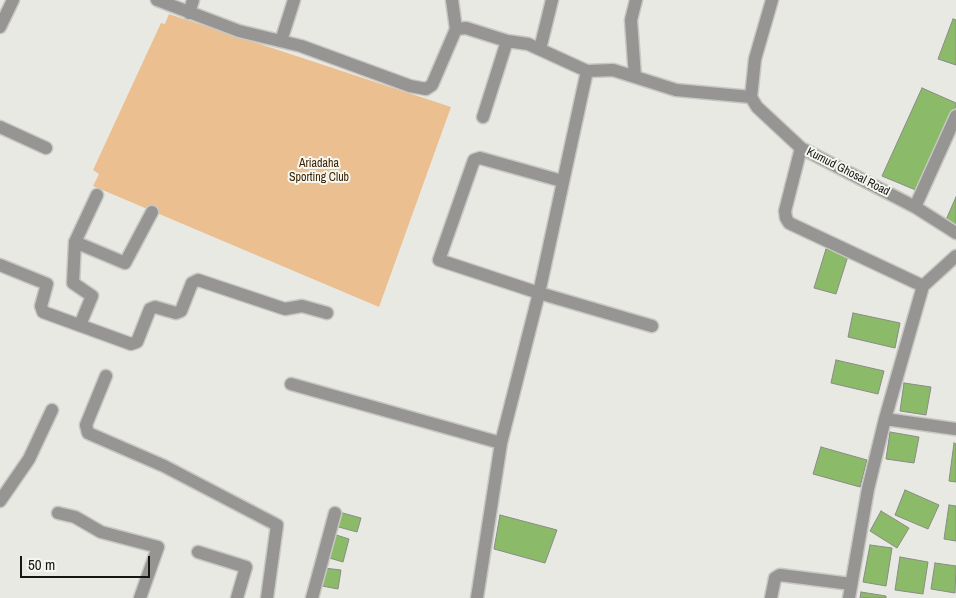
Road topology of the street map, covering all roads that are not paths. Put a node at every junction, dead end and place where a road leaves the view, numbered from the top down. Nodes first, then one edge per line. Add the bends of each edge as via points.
1 (13, 0) edge
2 (157, 0) edge
3 (193, 0) edge
4 (294, 0) edge
5 (452, 0) edge
6 (552, 0) edge
7 (636, 0) edge
8 (772, 0) edge
9 (189, 13) junction
10 (0, 27) edge
11 (456, 30) junction
12 (282, 41) junction
13 (507, 41) junction
14 (540, 49) junction
15 (587, 71) junction
16 (635, 76) junction
17 (751, 97) junction
18 (956, 116) edge
19 (483, 117) dead end
20 (0, 127) edge
21 (46, 148) dead end
22 (802, 148) junction
23 (562, 181) junction
24 (97, 195) dead end
25 (915, 207) junction
26 (152, 212) dead end
27 (956, 233) edge
28 (76, 242) junction
29 (956, 256) edge
30 (0, 264) edge
31 (923, 286) junction
32 (539, 293) junction
33 (327, 312) dead end
34 (80, 326) junction
35 (652, 326) dead end
36 (106, 376) dead end
37 (290, 384) dead end
38 (52, 410) dead end
39 (886, 419) junction
40 (956, 429) edge
41 (501, 443) junction
42 (0, 501) edge
43 (58, 513) dead end
44 (335, 513) dead end
45 (198, 552) dead end
46 (851, 584) junction
47 (140, 598) edge
48 (237, 598) edge
49 (267, 598) edge
50 (312, 598) edge
51 (477, 598) edge
52 (772, 598) edge
53 (849, 598) edge

1 - 10 street
2 - 9 street
3 - 9 street
4 - 12 street
5 - 11 street
6 - 14 street
7 - 16 street via 631,20
8 - 17 street via 755,59
9 - 12 street via 239,32
11 - 12 street via 432,86 426,89
11 - 13 street via 466,28
13 - 14 street
13 - 19 street
14 - 15 street
15 - 16 street via 613,70
15 - 23 street
16 - 17 street via 676,90
17 - 22 street, Kumud Ghosal Road via 757,107
18 - 25 street
20 - 21 street
22 - 25 street, Kumud Ghosal Road
22 - 31 street via 785,211 789,222
23 - 32 street
23 - 32 street via 480,158 474,160 439,257 440,262
24 - 28 street
25 - 27 street, Kumud Ghosal Road
26 - 28 street via 125,263
28 - 34 street via 73,283 92,296
29 - 31 street
30 - 34 street via 47,284 40,306 43,312
31 - 39 street
32 - 35 street
32 - 41 street
33 - 34 street via 302,306 285,309 198,280 192,283 181,311 150,309 134,344
36 - 49 street via 86,425 88,433 164,466 278,525
37 - 41 street
38 - 42 street via 29,459
39 - 40 street
39 - 46 street via 868,490
41 - 51 street
43 - 47 street via 72,516 101,532 158,547
44 - 50 street
45 - 48 street via 246,567
46 - 52 street via 780,575 775,578
46 - 53 street

